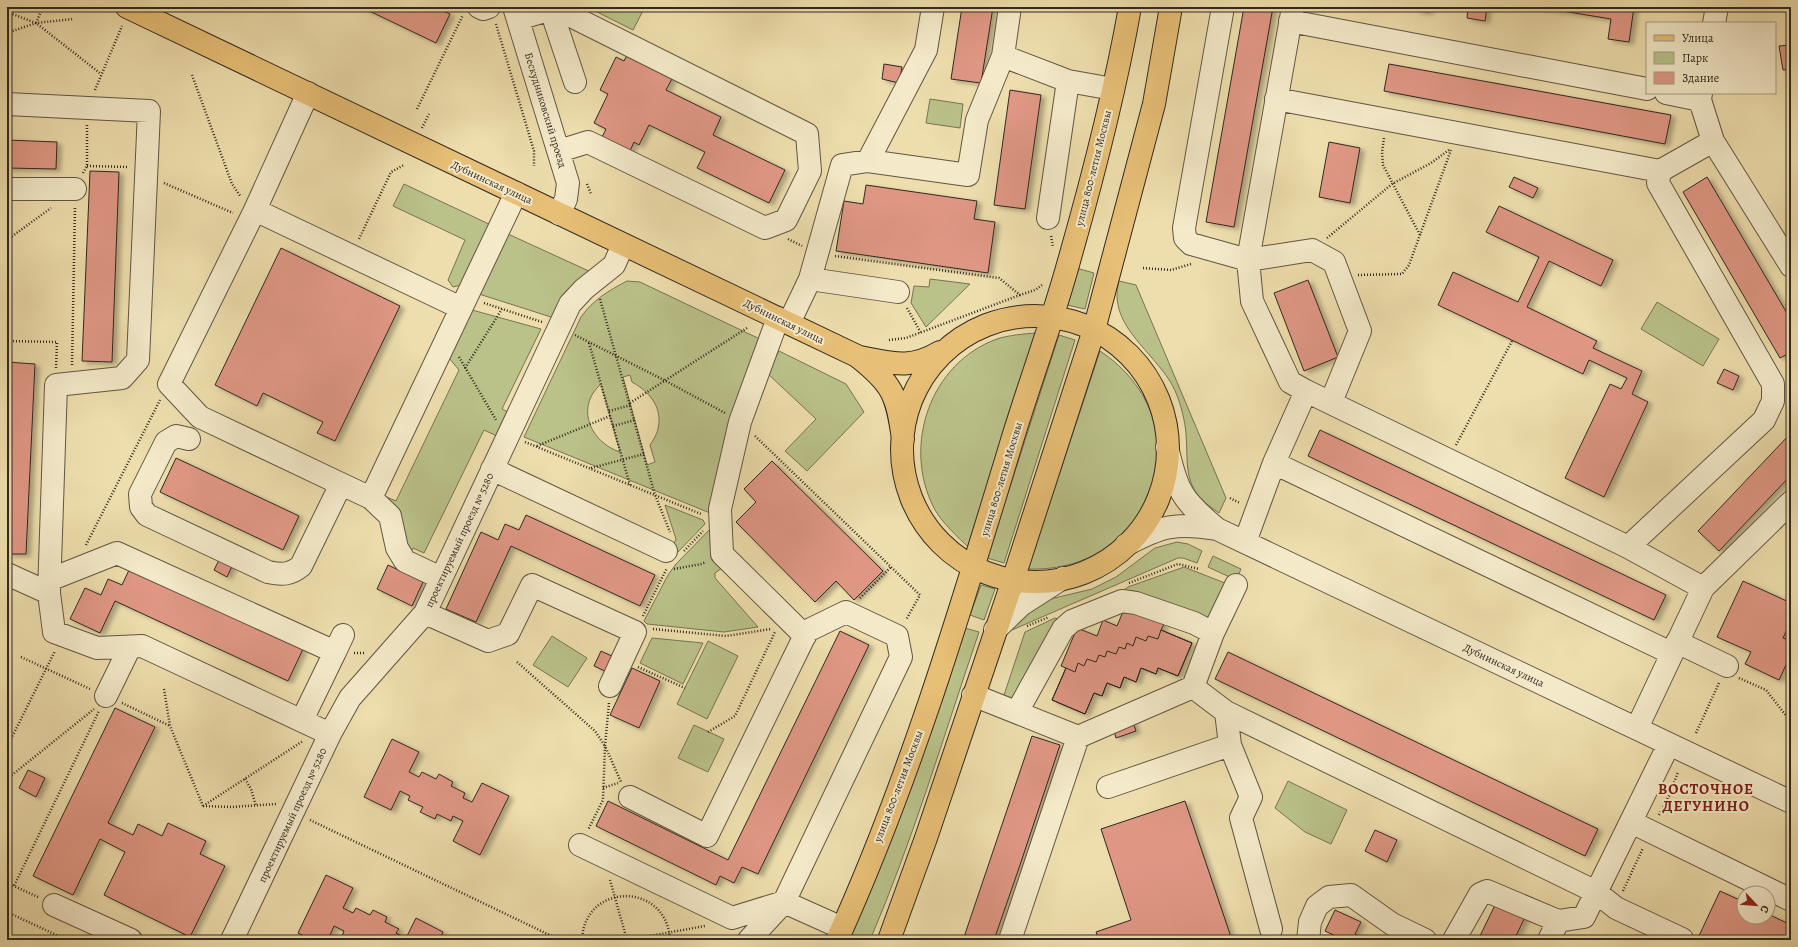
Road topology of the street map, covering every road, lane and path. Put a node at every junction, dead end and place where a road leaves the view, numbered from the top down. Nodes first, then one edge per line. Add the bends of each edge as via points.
1 (43, 7) edge
2 (933, 7) edge
3 (1010, 7) edge
4 (1130, 7) edge
5 (1171, 7) edge
6 (1223, 7) edge
7 (1717, 7) edge
8 (551, 8) edge
9 (471, 10) edge
10 (7, 12) edge
11 (516, 13) edge
12 (1292, 14) edge
13 (492, 15) edge
14 (124, 16) edge
15 (73, 19) dead end
16 (1714, 22) edge
17 (36, 23) junction
18 (7, 33) edge
19 (1003, 56) junction
20 (101, 74) junction
21 (192, 75) dead end
22 (1068, 81) junction
23 (575, 82) dead end
24 (1113, 89) junction
25 (1646, 89) edge
26 (308, 93) junction
27 (1678, 94) edge
28 (1701, 96) edge
29 (1276, 99) junction
30 (7, 104) edge
31 (87, 108) junction
32 (418, 109) dead end
33 (429, 114) dead end
34 (1388, 120) junction
35 (422, 128) dead end
36 (1455, 141) junction
37 (1713, 141) junction
38 (559, 150) junction
39 (868, 161) junction
40 (404, 165) dead end
41 (534, 166) dead end
42 (1660, 171) junction
43 (146, 172) junction
44 (1392, 184) junction
45 (7, 189) edge
46 (75, 190) junction
47 (516, 193) junction
48 (559, 214) junction
49 (252, 215) junction
50 (370, 217) dead end
51 (1048, 218) joint
52 (765, 228) junction
53 (1420, 235) junction
54 (7, 240) edge
55 (624, 244) junction
56 (1312, 250) junction
57 (1054, 252) dead end
58 (817, 253) junction
59 (1248, 260) junction
60 (1192, 263) dead end
61 (1791, 266) edge
62 (1142, 268) dead end
63 (1339, 276) junction
64 (810, 279) junction
65 (1046, 280) dead end
66 (898, 292) joint
67 (1020, 295) junction
68 (600, 297) dead end
69 (464, 303) junction
70 (502, 309) junction
71 (1052, 317) junction
72 (783, 321) junction
73 (559, 328) junction
74 (747, 328) dead end
75 (1094, 330) junction
76 (921, 333) junction
77 (447, 338) junction
78 (889, 340) dead end
79 (7, 341) edge
80 (1512, 341) dead end
81 (589, 342) junction
82 (949, 346) junction
83 (617, 356) junction
84 (857, 356) junction
85 (465, 368) junction
86 (664, 380) junction
87 (63, 384) junction
88 (169, 384) junction
89 (1306, 391) junction
90 (1331, 402) junction
91 (630, 404) junction
92 (609, 411) junction
93 (610, 416) junction
94 (635, 420) junction
95 (740, 422) junction
96 (613, 426) junction
97 (509, 434) junction
98 (188, 439) dead end
99 (903, 439) junction
100 (536, 446) junction
101 (1167, 447) junction
102 (644, 454) junction
103 (623, 459) junction
104 (1449, 460) junction
105 (1274, 463) junction
106 (590, 468) junction
107 (492, 470) junction
108 (341, 484) junction
109 (630, 485) junction
110 (655, 495) junction
111 (371, 498) junction
112 (1791, 502) edge
113 (720, 509) junction
114 (1217, 529) junction
115 (704, 530) dead end
116 (1245, 542) junction
117 (1126, 545) junction
118 (1628, 547) junction
119 (722, 554) junction
120 (672, 558) junction
121 (891, 567) junction
122 (974, 567) junction
123 (74, 570) junction
124 (7, 574) edge
125 (441, 578) junction
126 (1063, 578) junction
127 (1013, 580) junction
128 (1236, 584) dead end
129 (49, 586) junction
130 (1703, 588) junction
131 (846, 612) junction
132 (425, 613) junction
133 (636, 630) junction
134 (995, 630) junction
135 (1213, 633) junction
136 (805, 636) junction
137 (896, 636) junction
138 (339, 643) junction
139 (130, 647) junction
140 (1674, 647) junction
141 (389, 654) junction
142 (622, 660) junction
143 (517, 662) dead end
144 (1726, 668) junction
145 (46, 669) dead end
146 (610, 686) joint
147 (1193, 687) junction
148 (684, 688) dead end
149 (164, 689) dead end
150 (973, 694) junction
151 (104, 699) junction
152 (1016, 712) junction
153 (1226, 712) junction
154 (1791, 722) edge
155 (317, 728) junction
156 (1637, 728) junction
157 (708, 732) dead end
158 (1696, 733) dead end
159 (1078, 736) junction
160 (1669, 744) junction
161 (1230, 745) junction
162 (605, 746) junction
163 (7, 747) edge
164 (1680, 767) dead end
165 (7, 779) edge
166 (245, 779) junction
167 (1108, 787) dead end
168 (603, 788) junction
169 (626, 788) junction
170 (1791, 802) edge
171 (203, 806) junction
172 (256, 806) junction
173 (293, 812) junction
174 (1631, 822) junction
175 (1651, 831) junction
176 (580, 845) dead end
177 (602, 856) junction
178 (7, 883) edge
179 (14, 886) junction
180 (1596, 892) junction
181 (614, 897) junction
182 (1791, 900) edge
183 (784, 902) junction
184 (54, 905) joint
185 (1616, 908) junction
186 (7, 912) edge
187 (732, 918) junction
188 (1271, 929) dead end
189 (1554, 931) edge
190 (669, 932) junction
191 (840, 934) edge
192 (892, 935) edge
193 (1682, 939) dead end
194 (67, 940) edge
195 (131, 940) edge
196 (232, 940) edge
197 (560, 940) edge
198 (582, 940) edge
199 (627, 940) edge
200 (670, 940) edge
201 (749, 940) edge
202 (1010, 940) edge
203 (1308, 940) edge
204 (1425, 940) edge
205 (1454, 940) edge

1 - 17 path
2 - 39 street via 926,50
3 - 19 street
4 - 24 main road, улица 800-летия Москвы
5 - 75 main road via 1154,104
6 - 59 street via 1184,228 1186,238 1191,244
7 - 16 street
8 - 11 street
8 - 23 street
8 - 52 street via 808,134 810,171 786,220
9 - 13 street via 483,9
9 - 32 path
10 - 17 path
11 - 38 street, Бескудниковский проезд
12 - 25 street
12 - 29 street
13 - 41 path via 534,151
14 - 20 path
14 - 26 main road, Дубнинская улица
15 - 17 path
17 - 18 path
17 - 20 path
19 - 22 street
19 - 39 street via 977,120 968,174
20 - 31 path
21 - 49 path via 232,184
22 - 24 street
22 - 51 street
24 - 71 main road, улица 800-летия Москвы
26 - 47 main road, Дубнинская улица
26 - 49 street
27 - 28 street
28 - 37 street
29 - 34 street
29 - 59 street
30 - 31 street
31 - 43 path via 87,166
31 - 43 street via 149,111
33 - 35 path
34 - 36 street
34 - 44 path via 1382,152 1383,165
36 - 42 street
36 - 44 path via 1431,163
36 - 53 path
37 - 42 street
37 - 61 street
38 - 48 street, Бескудниковский проезд via 568,183 566,199
38 - 52 street via 588,142
39 - 58 street via 842,165
40 - 50 path via 392,172
42 - 118 street via 1658,184 1772,384 1774,401 1764,420
43 - 49 path
43 - 87 street via 138,360 122,378
44 - 53 path
44 - 56 path
45 - 46 street
46 - 54 path
46 - 87 path
47 - 48 main road, Дубнинская улица
47 - 69 street
48 - 55 main road, Дубнинская улица
49 - 69 street
49 - 88 street
51 - 57 path
52 - 58 path
53 - 63 path via 1409,265 1402,274
55 - 72 main road, Дубнинская улица
55 - 73 street, проектируемый проезд № 5280 via 614,265 570,304
56 - 59 street
56 - 63 street via 1334,262
58 - 64 street
58 - 67 path via 999,278
59 - 89 street via 1252,301 1290,382
60 - 62 path via 1171,270
63 - 90 street via 1360,331
64 - 66 street
64 - 72 street
65 - 67 path via 1035,290
66 - 76 path
67 - 76 path
68 - 83 path
69 - 70 path
69 - 77 street
70 - 73 path
70 - 85 path
71 - 75 main road
71 - 82 main road via 1024,316 989,324 972,331
71 - 122 main road, улица 800-летия Москвы
72 - 84 main road, Дубнинская улица
72 - 95 street
73 - 81 path
73 - 97 street, проектируемый проезд № 5280
74 - 86 path
75 - 101 main road via 1124,351 1147,378 1162,412
75 - 127 main road
76 - 78 path
77 - 85 path
77 - 111 street
79 - 87 path via 57,342
80 - 104 path
81 - 83 path
81 - 92 path
82 - 84 main road, Дубнинская улица via 914,364 895,364
82 - 99 main road via 931,366 912,397
83 - 86 path
83 - 91 path
84 - 99 main road, Дубнинская улица via 882,377 892,390 898,406
85 - 97 path via 500,426
86 - 91 path
86 - 95 path
87 - 129 street
88 - 108 street via 200,417
88 - 123 path
89 - 90 street
89 - 105 street
90 - 104 street
91 - 92 path
91 - 94 path
92 - 93 path
93 - 96 path
93 - 100 path
94 - 96 path
94 - 102 path
95 - 113 street
95 - 121 path
96 - 103 path
97 - 100 path
97 - 107 street, проектируемый проезд № 5280
98 - 108 street via 176,436 166,442 140,494 141,507 147,515 268,572 281,575 292,573 301,566
99 - 122 main road via 903,468 907,486 922,519 945,547
100 - 106 path
101 - 114 street, Дубнинская улица via 1176,482 1185,500 1193,510
101 - 117 main road via 1165,471 1156,500 1138,531
102 - 103 path
102 - 110 path
103 - 106 path
103 - 109 path
104 - 118 street
105 - 116 street
105 - 140 street
106 - 109 path
107 - 120 street
107 - 125 street, проектируемый проезд № 5280
108 - 111 street
109 - 110 path
110 - 113 path via 715,520
110 - 120 path via 672,538
111 - 125 street via 390,516 397,548 405,561
112 - 130 street
113 - 119 street
114 - 116 street, Дубнинская улица
114 - 117 street, Дубнинская улица via 1192,525 1175,526 1144,535
115 - 120 path
116 - 156 street, Дубнинская улица
117 - 126 main road via 1096,566
118 - 130 street
119 - 120 path via 701,564 677,569
119 - 136 street
120 - 133 path
121 - 131 path
121 - 137 path via 920,595
122 - 127 main road
122 - 191 main road, улица 800-летия Москвы via 911,756
123 - 129 street
123 - 138 street via 117,553
124 - 129 street
125 - 132 street, проектируемый проезд № 5280
126 - 127 main road via 1044,581
126 - 134 street via 1025,602
127 - 134 main road
128 - 135 street
129 - 139 street via 54,632 97,648
130 - 140 street
131 - 136 street via 807,631
131 - 137 street
132 - 133 street via 488,642 508,634 532,585
132 - 141 street, проектируемый проезд № 5280
133 - 142 street
133 - 157 path via 726,636 777,628 735,716
134 - 150 main road
135 - 147 street
135 - 152 street via 1194,623 1136,603 1122,601 1079,618 1063,629
136 - 169 street via 707,836
137 - 183 street via 901,657
138 - 141 path
138 - 155 street
139 - 151 street
139 - 155 street via 142,646
140 - 144 street
140 - 156 street
141 - 155 street, проектируемый проезд № 5280 via 350,698
142 - 146 street
142 - 148 path
143 - 162 path via 594,730
144 - 154 path via 1766,690
144 - 158 path
145 - 163 path
146 - 162 path
147 - 153 street
147 - 159 street
149 - 171 path via 170,726
150 - 152 street
150 - 192 main road
151 - 165 path
151 - 179 path
152 - 159 street
153 - 161 street
153 - 180 street
155 - 166 path
155 - 173 street, проектируемый проезд № 5280
156 - 160 street, Дубнинская улица
159 - 202 street
160 - 170 street, Дубнинская улица
160 - 174 street
161 - 167 street
161 - 188 street via 1251,797 1241,818
162 - 168 path
162 - 169 path
164 - 175 path
166 - 171 path
166 - 172 path
168 - 169 path
168 - 177 path via 603,800 588,830
171 - 172 path
172 - 173 path via 277,804
173 - 196 street, проектируемый проезд № 5280
173 - 197 path
174 - 175 street
174 - 180 street
175 - 182 street
175 - 185 path
176 - 177 street
177 - 181 path
177 - 187 street
178 - 179 path
179 - 184 path
180 - 185 street
180 - 189 street via 1584,917
181 - 190 path via 634,896 654,905 666,922
181 - 198 path via 603,902 591,914 584,928
181 - 199 path
183 - 187 street
183 - 191 street
183 - 201 street
184 - 195 street
185 - 193 street
186 - 194 path
187 - 190 path via 713,925
189 - 205 street via 1487,891 1480,894
190 - 199 path
190 - 200 path
203 - 204 street via 1310,922 1317,906 1329,897 1351,896 1392,924

